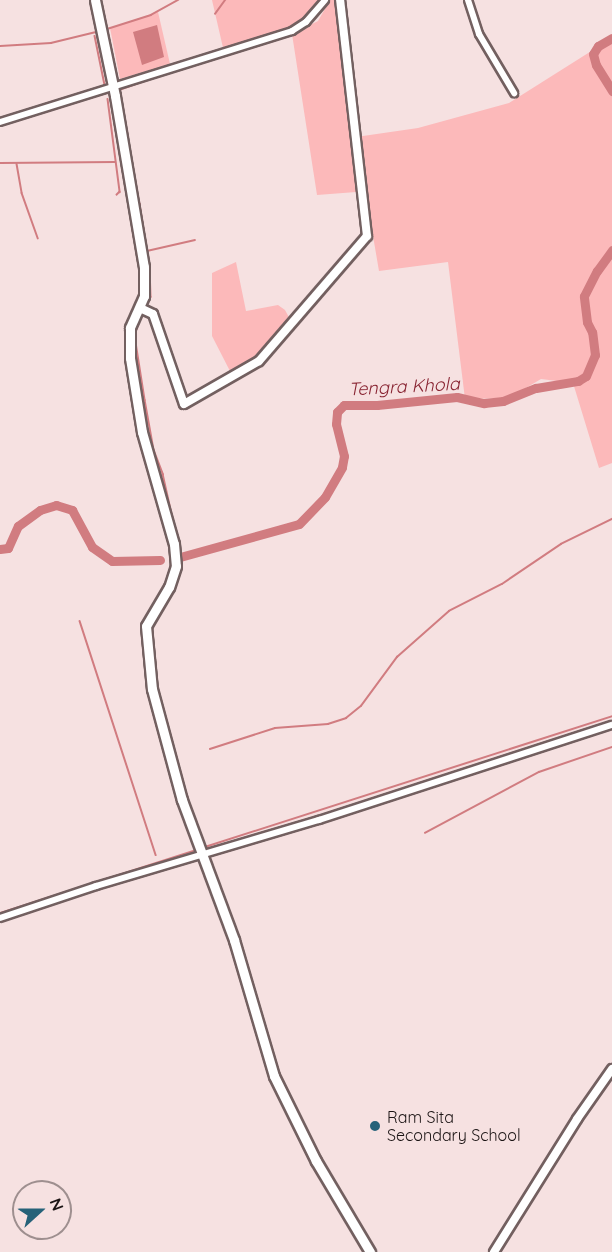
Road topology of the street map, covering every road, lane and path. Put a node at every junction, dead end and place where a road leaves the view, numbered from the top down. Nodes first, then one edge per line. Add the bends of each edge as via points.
1 (95, 0) edge
2 (325, 0) edge
3 (340, 0) edge
4 (468, 0) edge
5 (112, 86) junction
6 (514, 93) dead end
7 (0, 122) edge
8 (140, 308) junction
9 (612, 725) edge
10 (203, 854) junction
11 (0, 918) edge
12 (612, 1069) edge
13 (370, 1252) edge
14 (494, 1252) edge

1 - 5 main road
2 - 5 street via 306,22 292,31
3 - 8 street via 367,236 259,361 184,404 153,314
4 - 6 street via 479,34
5 - 7 street
5 - 8 main road via 144,267
8 - 10 main road via 130,328 130,358 142,432 174,544 176,566 169,587 149,620 146,642 158,715 182,800
9 - 10 street
10 - 11 street
10 - 13 main road via 234,940 274,1076 315,1161
12 - 14 street

